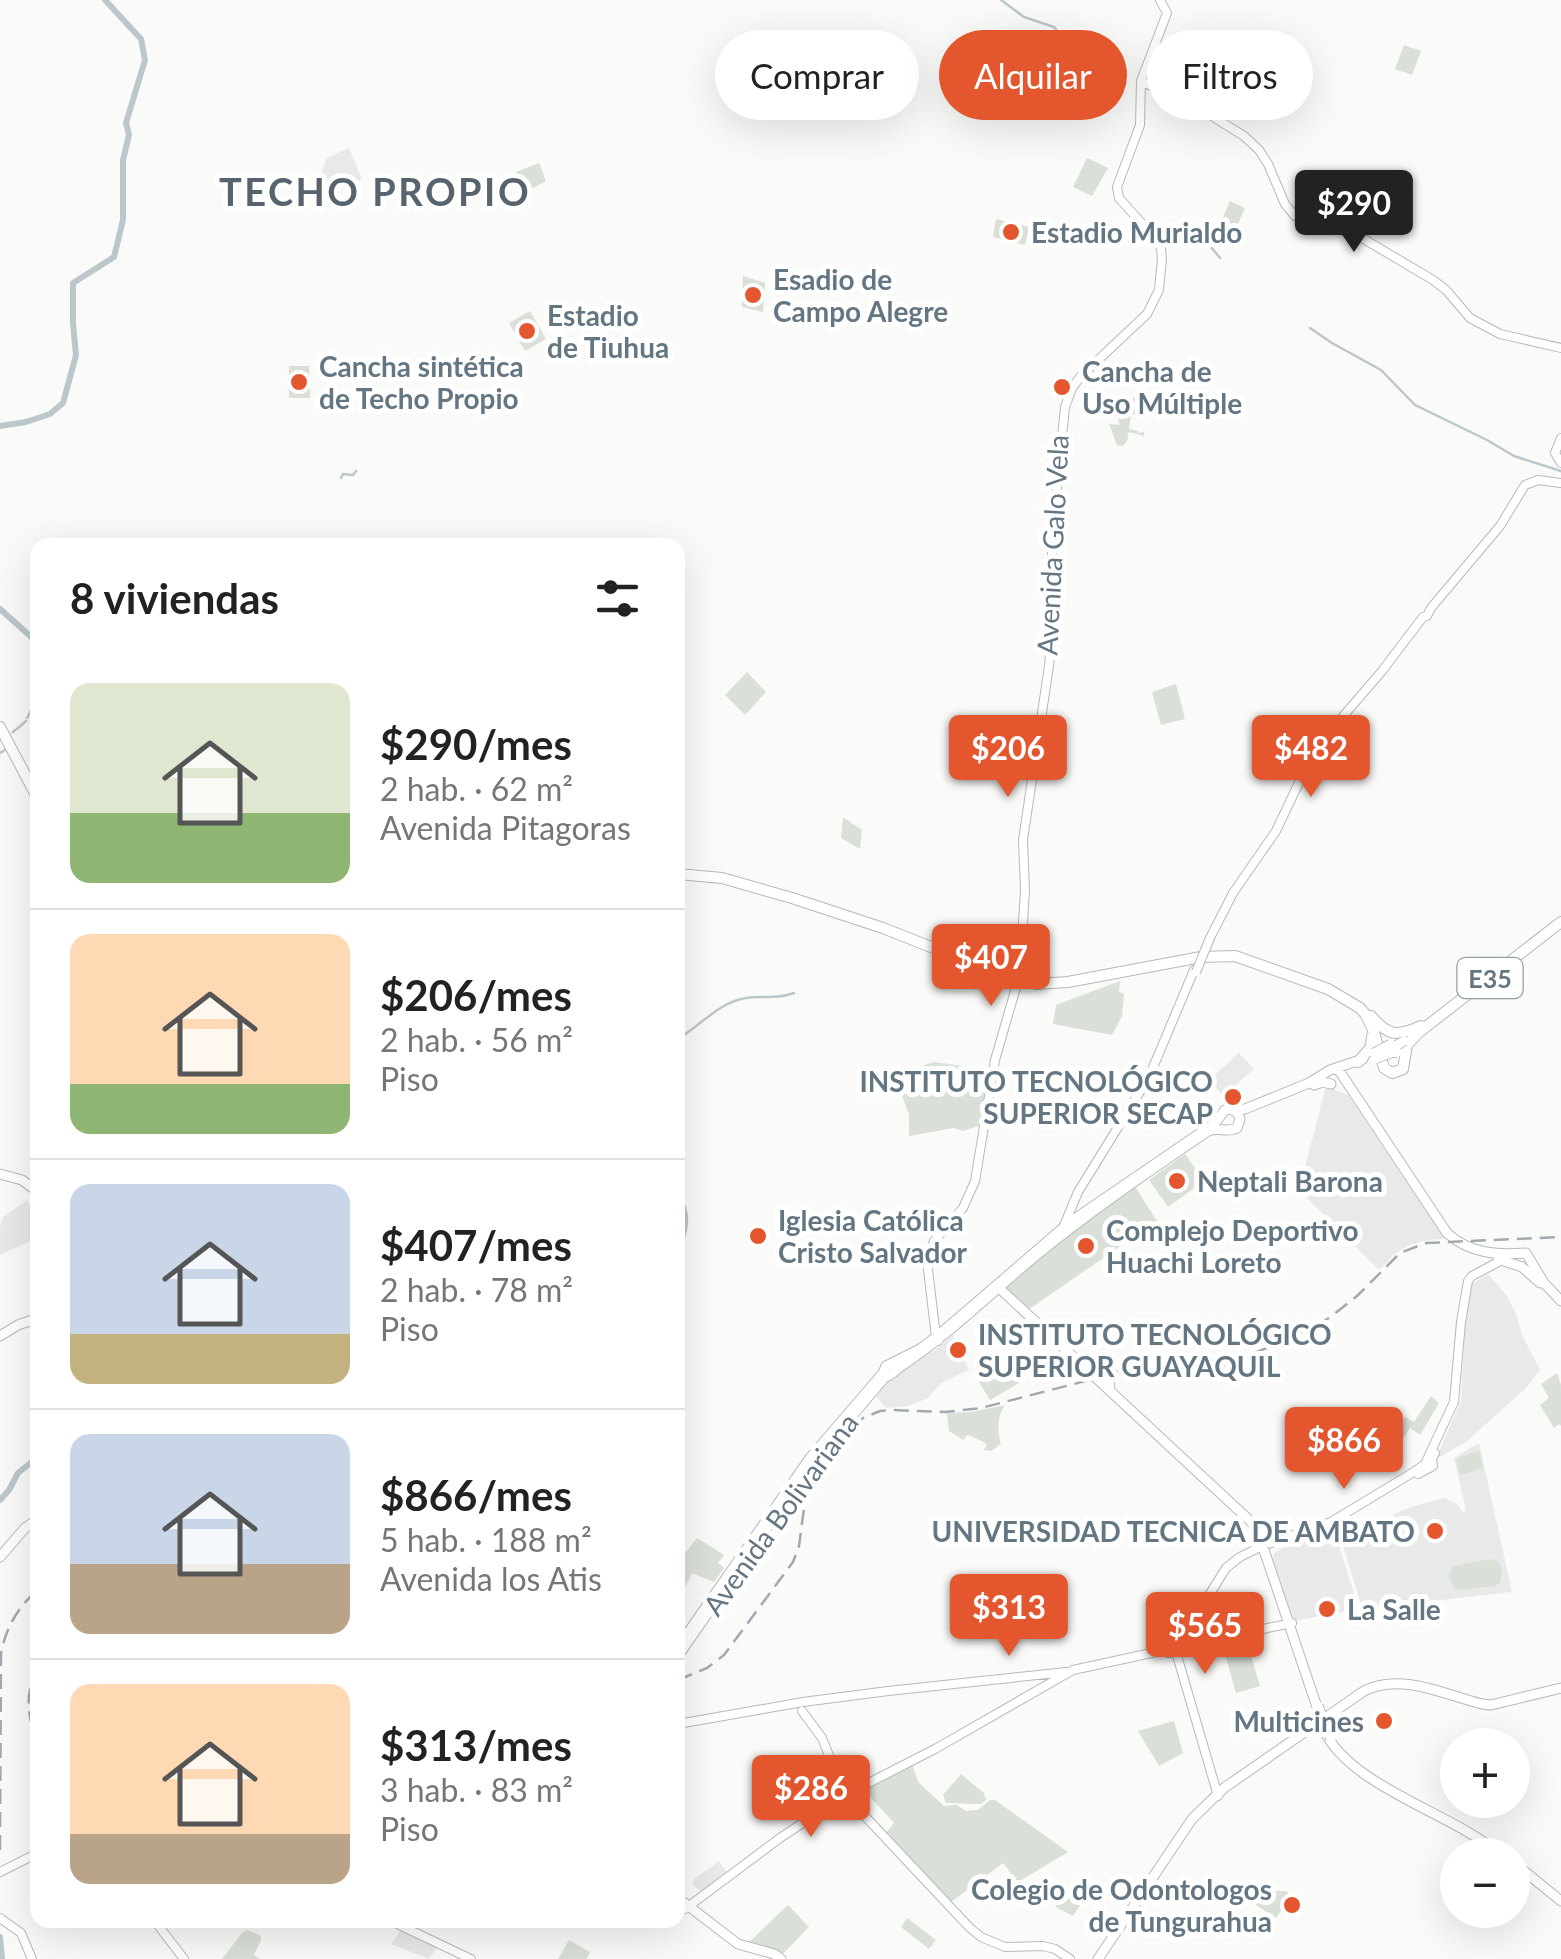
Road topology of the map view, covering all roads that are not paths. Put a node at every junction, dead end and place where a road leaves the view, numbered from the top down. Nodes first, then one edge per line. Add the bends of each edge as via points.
1 (1160, 0) edge
2 (1141, 81) junction
3 (1561, 348) edge
4 (1561, 438) edge
5 (1561, 463) edge
6 (1558, 482) edge
7 (0, 723) edge
8 (30, 775) edge
9 (30, 783) edge
10 (685, 872) edge
11 (685, 873) edge
12 (1561, 920) edge
13 (1195, 971) junction
14 (1347, 998) junction
15 (1372, 1016) junction
16 (1418, 1030) junction
17 (1375, 1057) junction
18 (1358, 1062) junction
19 (1334, 1077) junction
20 (1232, 1109) junction
21 (1240, 1121) junction
22 (1221, 1124) junction
23 (0, 1173) edge
24 (30, 1184) edge
25 (1076, 1218) junction
26 (1063, 1228) junction
27 (1515, 1261) junction
28 (997, 1288) junction
29 (1561, 1304) edge
30 (30, 1319) edge
31 (0, 1334) edge
32 (940, 1334) junction
33 (889, 1370) junction
34 (1113, 1374) dead end
35 (1110, 1390) junction
36 (30, 1521) edge
37 (1267, 1547) junction
38 (0, 1555) edge
39 (1290, 1623) junction
40 (685, 1637) edge
41 (685, 1646) edge
42 (1178, 1647) junction
43 (1055, 1676) junction
44 (1561, 1690) edge
45 (799, 1707) junction
46 (1324, 1720) junction
47 (685, 1725) edge
48 (685, 1725) edge
49 (1218, 1792) junction
50 (844, 1796) junction
51 (1486, 1838) edge
52 (30, 1856) edge
53 (2, 1871) edge
54 (1530, 1878) edge
55 (685, 1902) edge
56 (1561, 1903) edge
57 (685, 1906) edge
58 (0, 1918) edge
59 (162, 1928) edge
60 (405, 1928) edge
61 (32, 1959) edge
62 (186, 1959) edge
63 (469, 1959) edge
64 (780, 1959) edge
65 (1068, 1959) edge
66 (1100, 1959) edge

1 - 2 main road, Avenida Galo Vela via 1168,13
2 - 3 main road via 1259,150 1295,216 1356,234 1433,280 1470,318 1500,334
2 - 32 main road, Avenida Galo Vela, bridge via 1140,122 1117,192 1159,244 1159,290 1147,314 1081,376 1063,416 1051,629 1020,840 1018,984 996,1060 975,1181 927,1261
4 - 5 main road via 1555,453
6 - 13 main road, bridge via 1524,485 1503,520 1312,747 1235,882
7 - 8 highway
7 - 9 highway
10 - 15 highway via 732,874 793,892 1025,978 1236,952 1341,990
11 - 14 highway via 792,898 1025,982 1068,982 1226,955
12 - 16 highway, Avenida Bolivariana / E35
13 - 25 main road via 1146,1089 1077,1200
13 - 26 main road via 1149,1077
14 - 16 highway via 1366,1015 1389,1072 1404,1068
14 - 18 highway via 1371,1034 1371,1047
15 - 16 highway via 1389,1032
15 - 17 highway, bridge via 1386,1061 1390,1067 1402,1058 1397,1052 1392,1052
16 - 17 main road, Avenida Bolivariana, bridge
17 - 18 main road, Avenida Bolivariana
17 - 19 main road, Avenida Bolivariana
18 - 19 main road, Avenida Bolivariana
19 - 20 main road, Avenida Bolivariana
19 - 21 main road, Avenida Bolivariana
19 - 27 main road via 1446,1233
20 - 21 main road
20 - 22 main road, Avenida Bolivariana via 1222,1112
21 - 22 main road, Avenida Bolivariana via 1234,1130
22 - 25 main road, Avenida Bolivariana
22 - 28 main road, Avenida Bolivariana via 1070,1228
23 - 24 main road
25 - 26 main road, Avenida Bolivariana
26 - 28 main road, Avenida Bolivariana
27 - 29 main road
27 - 37 main road via 1468,1281 1454,1402 1428,1462 1333,1523
28 - 32 main road, Avenida Bolivariana
28 - 35 main road
28 - 37 main road
30 - 31 main road
32 - 33 main road, Avenida Bolivariana
33 - 40 main road, Avenida Bolivariana via 810,1458
33 - 41 main road, Avenida Bolivariana via 838,1431 831,1451 816,1458
34 - 35 main road
35 - 37 main road via 1253,1523
36 - 38 main road
37 - 39 main road
37 - 42 main road via 1228,1570
39 - 42 main road
39 - 46 main road
42 - 43 main road
42 - 49 main road
43 - 45 main road via 946,1683
43 - 50 main road
44 - 46 main road via 1492,1705 1392,1682 1371,1687
45 - 47 main road
45 - 48 main road
45 - 50 main road via 822,1738
46 - 49 main road
46 - 51 main road via 1375,1777
49 - 66 main road
49 - 66 main road via 1185,1828
50 - 55 main road
50 - 65 main road via 981,1937 1005,1948 1055,1949
52 - 53 main road
54 - 56 main road
57 - 64 main road via 736,1947
58 - 61 main road via 21,1933
59 - 62 main road
60 - 63 main road

